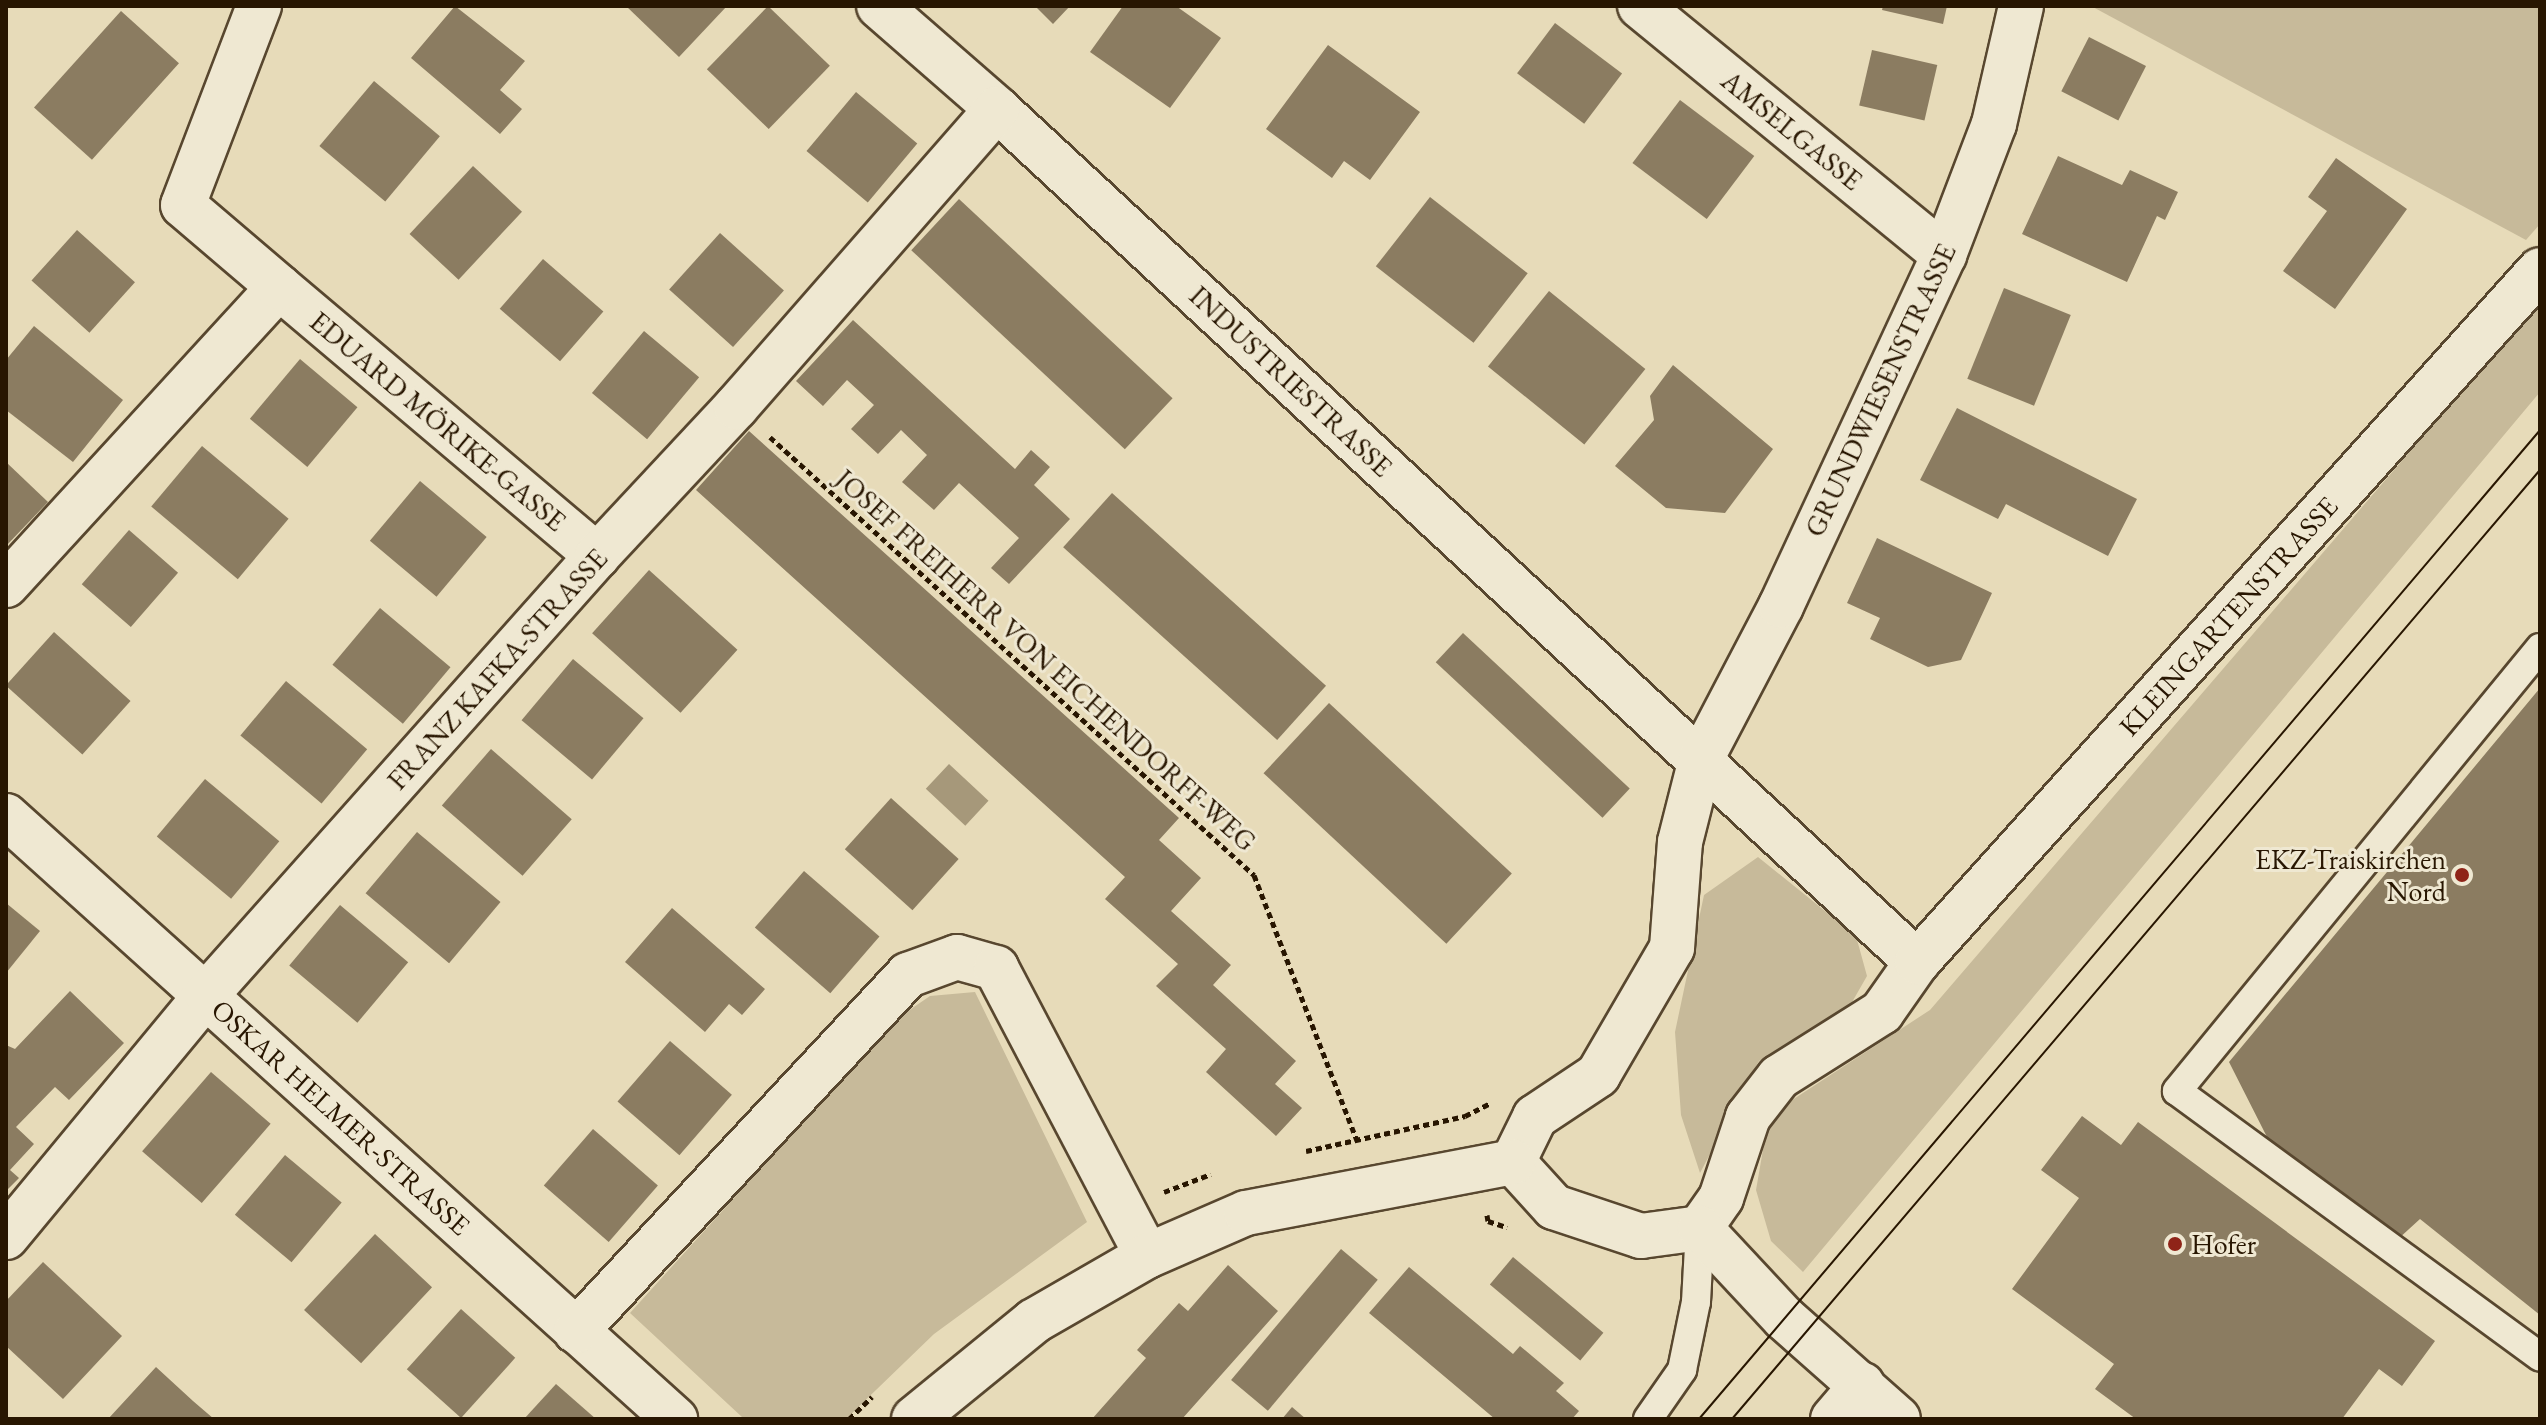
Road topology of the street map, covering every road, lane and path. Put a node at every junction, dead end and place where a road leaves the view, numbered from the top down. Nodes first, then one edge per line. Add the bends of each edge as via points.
1 (259, 6) edge
2 (879, 6) edge
3 (1640, 6) edge
4 (2021, 6) edge
5 (997, 109) junction
6 (1944, 255) junction
7 (2540, 270) edge
8 (279, 287) junction
9 (736, 407) junction
10 (597, 556) junction
11 (6, 585) edge
12 (2540, 648) edge
13 (1701, 759) junction
14 (6, 816) edge
15 (1917, 962) junction
16 (207, 994) junction
17 (1513, 1162) junction
18 (1377, 1192) junction
19 (1700, 1228) junction
20 (6, 1237) edge
21 (1147, 1256) junction
22 (576, 1331) junction
23 (2540, 1357) edge
24 (1862, 1385) junction
25 (675, 1419) edge
26 (914, 1419) edge
27 (1648, 1419) edge
28 (1833, 1419) edge
29 (1898, 1419) edge

1 - 8 street, EDUARD MÖRIKE-GASSE via 183,205
2 - 5 street, INDUSTRIESTRASSE
3 - 6 street, AMSELGASSE
4 - 6 street, GRUNDWIESENSTRASSE via 1994,124
5 - 9 street, FRANZ KAFKA-STRASSE
5 - 13 street, INDUSTRIESTRASSE
6 - 13 street, GRUNDWIESENSTRASSE via 1781,606
7 - 15 street, KLEINGARTENSTRASSE
8 - 10 street, EDUARD MÖRIKE-GASSE
8 - 11 street
9 - 10 street, FRANZ KAFKA-STRASSE
9 - 18 path, JOSEF FREIHERR VON EICHENDORFF-WEG via 1254,875
10 - 16 street, FRANZ KAFKA-STRASSE
12 - 23 lane via 2177,1091
13 - 15 street, INDUSTRIESTRASSE
13 - 17 street via 1680,842 1672,948 1598,1075 1535,1117
14 - 16 street, OSKAR HELMER-STRASSE
15 - 19 street via 1882,1012 1779,1077 1748,1117 1721,1198
16 - 20 street, FRANZ KAFKA-STRASSE
16 - 22 street, OSKAR HELMER-STRASSE
17 - 18 street
17 - 19 street via 1554,1207 1641,1236
18 - 21 street via 1246,1213
19 - 24 street via 1784,1318
19 - 27 lane via 1696,1302 1682,1370
21 - 22 street via 996,968 957,957 908,975
21 - 26 street via 1034,1321
22 - 25 street, OSKAR HELMER-STRASSE
24 - 28 street
24 - 29 street

